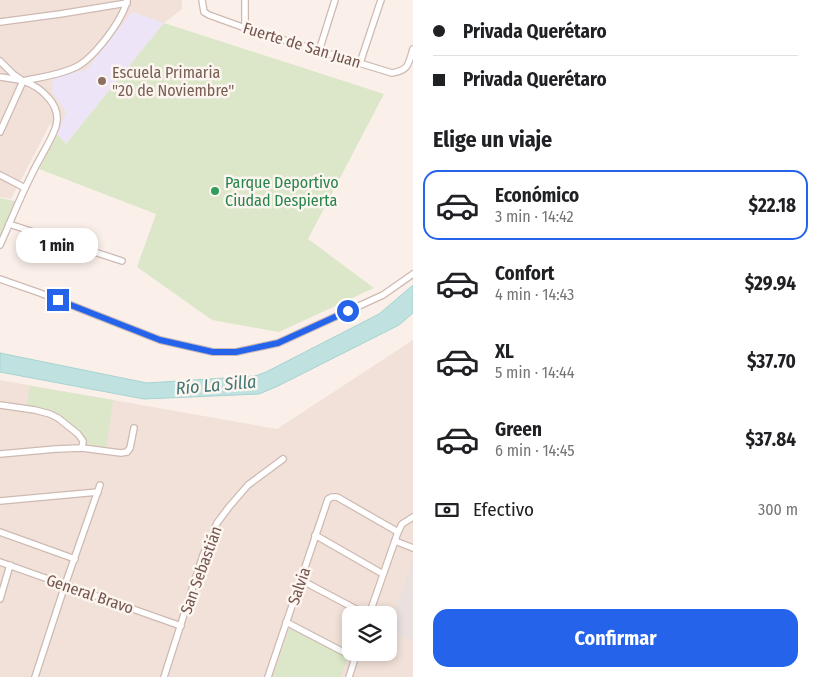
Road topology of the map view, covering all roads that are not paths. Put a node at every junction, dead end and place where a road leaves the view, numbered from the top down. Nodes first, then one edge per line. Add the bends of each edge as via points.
1 (202, 0) edge
2 (245, 0) edge
3 (335, 0) edge
4 (381, 0) edge
5 (127, 1) edge
6 (0, 22) edge
7 (245, 28) junction
8 (413, 49) edge
9 (320, 51) junction
10 (0, 61) edge
11 (360, 63) junction
12 (47, 75) junction
13 (0, 77) edge
14 (23, 81) junction
15 (43, 91) junction
16 (2, 125) edge
17 (0, 132) edge
18 (0, 175) edge
19 (25, 188) junction
20 (9, 224) junction
21 (0, 244) edge
22 (122, 260) dead end
23 (413, 274) edge
24 (0, 279) edge
25 (0, 405) edge
26 (134, 428) dead end
27 (82, 448) junction
28 (0, 454) edge
29 (283, 459) dead end
30 (100, 485) dead end
31 (98, 492) junction
32 (0, 501) edge
33 (413, 517) edge
34 (0, 532) edge
35 (398, 532) junction
36 (315, 535) junction
37 (395, 540) junction
38 (413, 548) edge
39 (74, 559) junction
40 (0, 562) edge
41 (10, 565) junction
42 (384, 574) junction
43 (301, 580) junction
44 (65, 585) junction
45 (0, 599) edge
46 (351, 606) edge
47 (372, 606) edge
48 (286, 622) junction
49 (181, 626) junction
50 (342, 648) edge
51 (354, 661) edge
52 (35, 677) edge
53 (164, 677) edge
54 (268, 677) edge
55 (349, 677) edge

1 - 7 street, Fuerte de San Juan via 204,12 209,16
2 - 7 street
3 - 9 street
4 - 11 street
5 - 6 street
5 - 12 street via 121,18 91,55 78,66
7 - 9 street, Fuerte de San Juan
8 - 11 street, Fuerte de San Juan via 408,66 402,71 392,73
9 - 11 street, Fuerte de San Juan
10 - 14 street
12 - 14 street
12 - 15 street
13 - 14 street
14 - 15 street
14 - 16 street
15 - 19 street via 55,108 56,126
16 - 17 street
18 - 19 street
19 - 20 street
20 - 21 street
20 - 22 street
23 - 24 street via 383,296 278,343 236,352 213,352 160,340
25 - 27 street via 35,410 58,418 78,434 83,441
26 - 27 street via 127,452
27 - 28 street
29 - 49 street, San Sebastián via 248,485 217,523 203,555
30 - 31 street
31 - 32 street
31 - 39 street
33 - 35 street via 402,524
34 - 39 street
35 - 36 street, Salvia via 332,497 328,499
35 - 37 street
36 - 42 street
36 - 43 street, Salvia
37 - 38 street
37 - 42 street
39 - 44 street
40 - 41 street, General Bravo
41 - 44 street, General Bravo
41 - 45 street
42 - 47 street
43 - 46 street
43 - 48 street, Salvia
44 - 49 street, General Bravo
44 - 52 street
48 - 50 street
48 - 54 street, Salvia
49 - 53 street, San Sebastián
51 - 55 street

